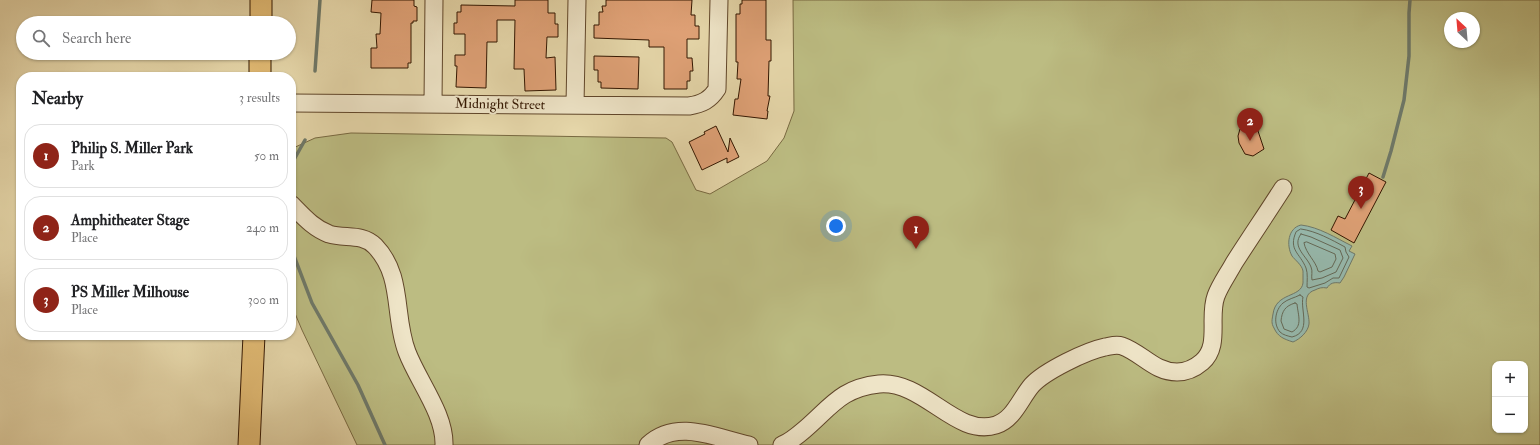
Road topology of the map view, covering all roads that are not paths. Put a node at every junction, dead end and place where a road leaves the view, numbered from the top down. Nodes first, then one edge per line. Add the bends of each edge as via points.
1 (261, 0) edge
2 (434, 0) edge
3 (577, 0) edge
4 (719, 0) edge
5 (261, 16) edge
6 (260, 60) edge
7 (260, 72) edge
8 (296, 103) edge
9 (433, 103) junction
10 (575, 105) junction
11 (1283, 188) dead end
12 (296, 209) edge
13 (254, 340) edge
14 (249, 445) edge
15 (444, 445) edge
16 (648, 445) edge
17 (749, 445) edge
18 (782, 445) edge

1 - 5 main road
2 - 9 street
3 - 10 street
4 - 10 street, Midnight Street via 718,83 709,100 689,106
6 - 7 main road
8 - 9 street, Midnight Street
9 - 10 street, Midnight Street
11 - 18 street via 1221,286 1214,304 1212,344 1209,353 1203,362 1193,369 1170,372 1158,369 1120,346 1103,347 1072,360 1040,378 1006,420 987,427 957,420 926,398 904,387 881,384 862,387 849,391 794,439
12 - 15 street via 318,229 339,236 366,240 374,245 387,261 394,279 400,330 406,351 438,416
13 - 14 main road
16 - 17 street via 660,437 683,431 701,432

